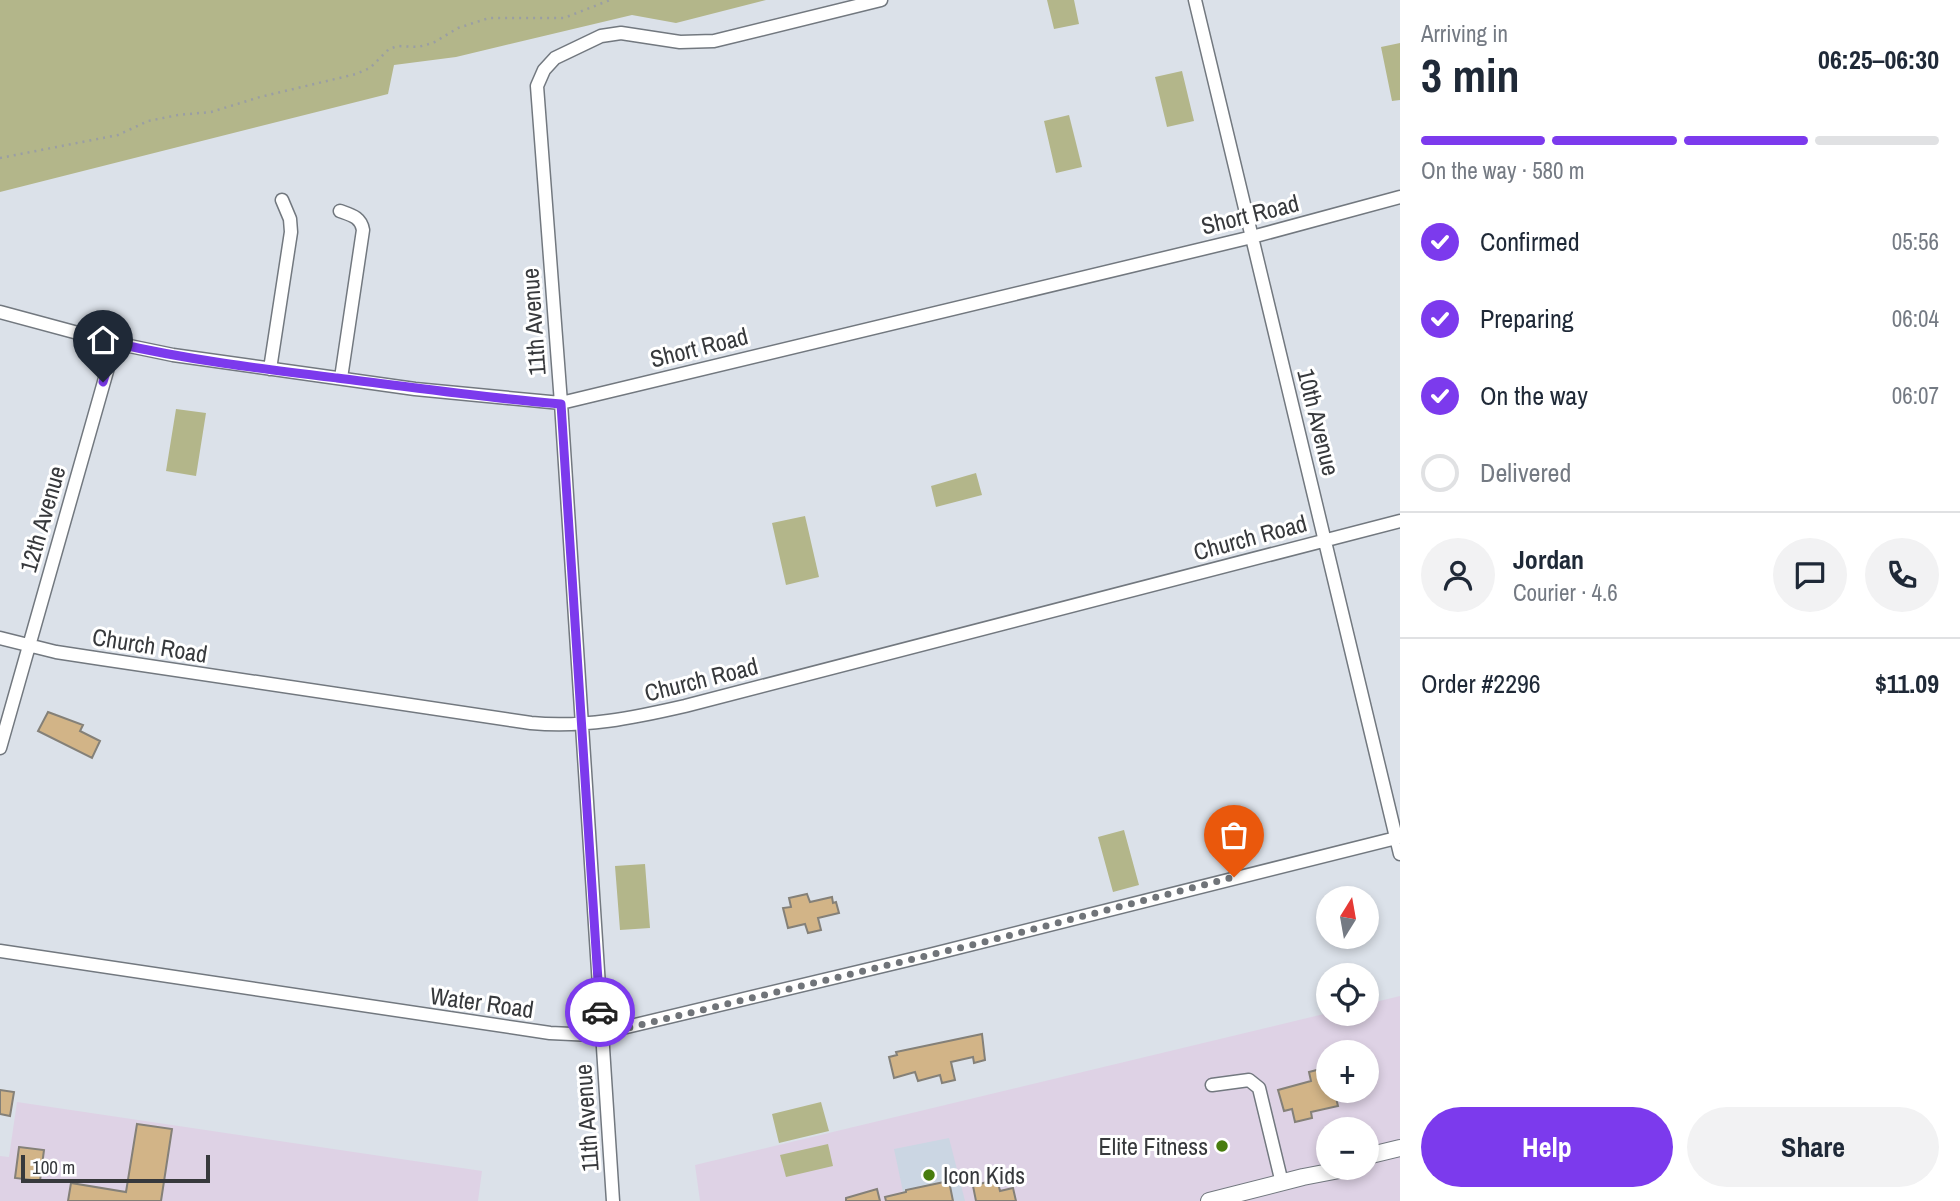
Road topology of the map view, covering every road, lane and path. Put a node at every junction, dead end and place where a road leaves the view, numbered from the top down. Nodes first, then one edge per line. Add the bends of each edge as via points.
1 (610, 0) edge
2 (881, 0) edge
3 (1195, 0) edge
4 (0, 158) edge
5 (1400, 197) edge
6 (282, 200) dead end
7 (340, 211) dead end
8 (1252, 236) junction
9 (0, 312) edge
10 (115, 343) junction
11 (270, 369) junction
12 (341, 379) junction
13 (561, 404) junction
14 (1400, 521) edge
15 (1325, 539) junction
16 (0, 638) edge
17 (29, 645) junction
18 (582, 725) junction
19 (0, 748) edge
20 (1398, 837) edge
21 (1400, 854) edge
22 (0, 951) edge
23 (601, 1033) junction
24 (1212, 1085) dead end
25 (1400, 1148) edge
26 (1379, 1153) edge
27 (1400, 1158) edge
28 (1379, 1162) edge
29 (1316, 1174) edge
30 (1282, 1183) junction
31 (613, 1201) edge
32 (1209, 1201) edge

1 - 4 path via 564,18 489,18 458,28 433,43 389,49 370,68 356,74 211,112 148,121 118,135
2 - 13 street, 11th Avenue via 714,41 680,42 614,33 563,53 548,65 537,91
3 - 8 street, 10th Avenue
5 - 8 street, Short Road
6 - 11 street via 292,232
7 - 12 street via 355,216 363,230
8 - 13 street, Short Road
8 - 15 street, 10th Avenue
9 - 10 street, Short Road
10 - 11 street, Short Road
10 - 17 street, 12th Avenue
11 - 12 street, Short Road
12 - 13 street, Short Road
13 - 18 street, 11th Avenue
14 - 15 street, Church Road
15 - 18 street, Church Road via 685,706
15 - 20 street, 10th Avenue
16 - 17 street, Church Road
17 - 18 street, Church Road via 531,723
17 - 19 street, 12th Avenue
18 - 23 street, 11th Avenue
20 - 21 street, 10th Avenue
20 - 23 street, Water Road
22 - 23 street, Water Road via 550,1033
23 - 31 street, 11th Avenue
24 - 30 street via 1249,1080 1259,1088
25 - 26 main road
27 - 28 main road
29 - 30 main road
30 - 32 main road

